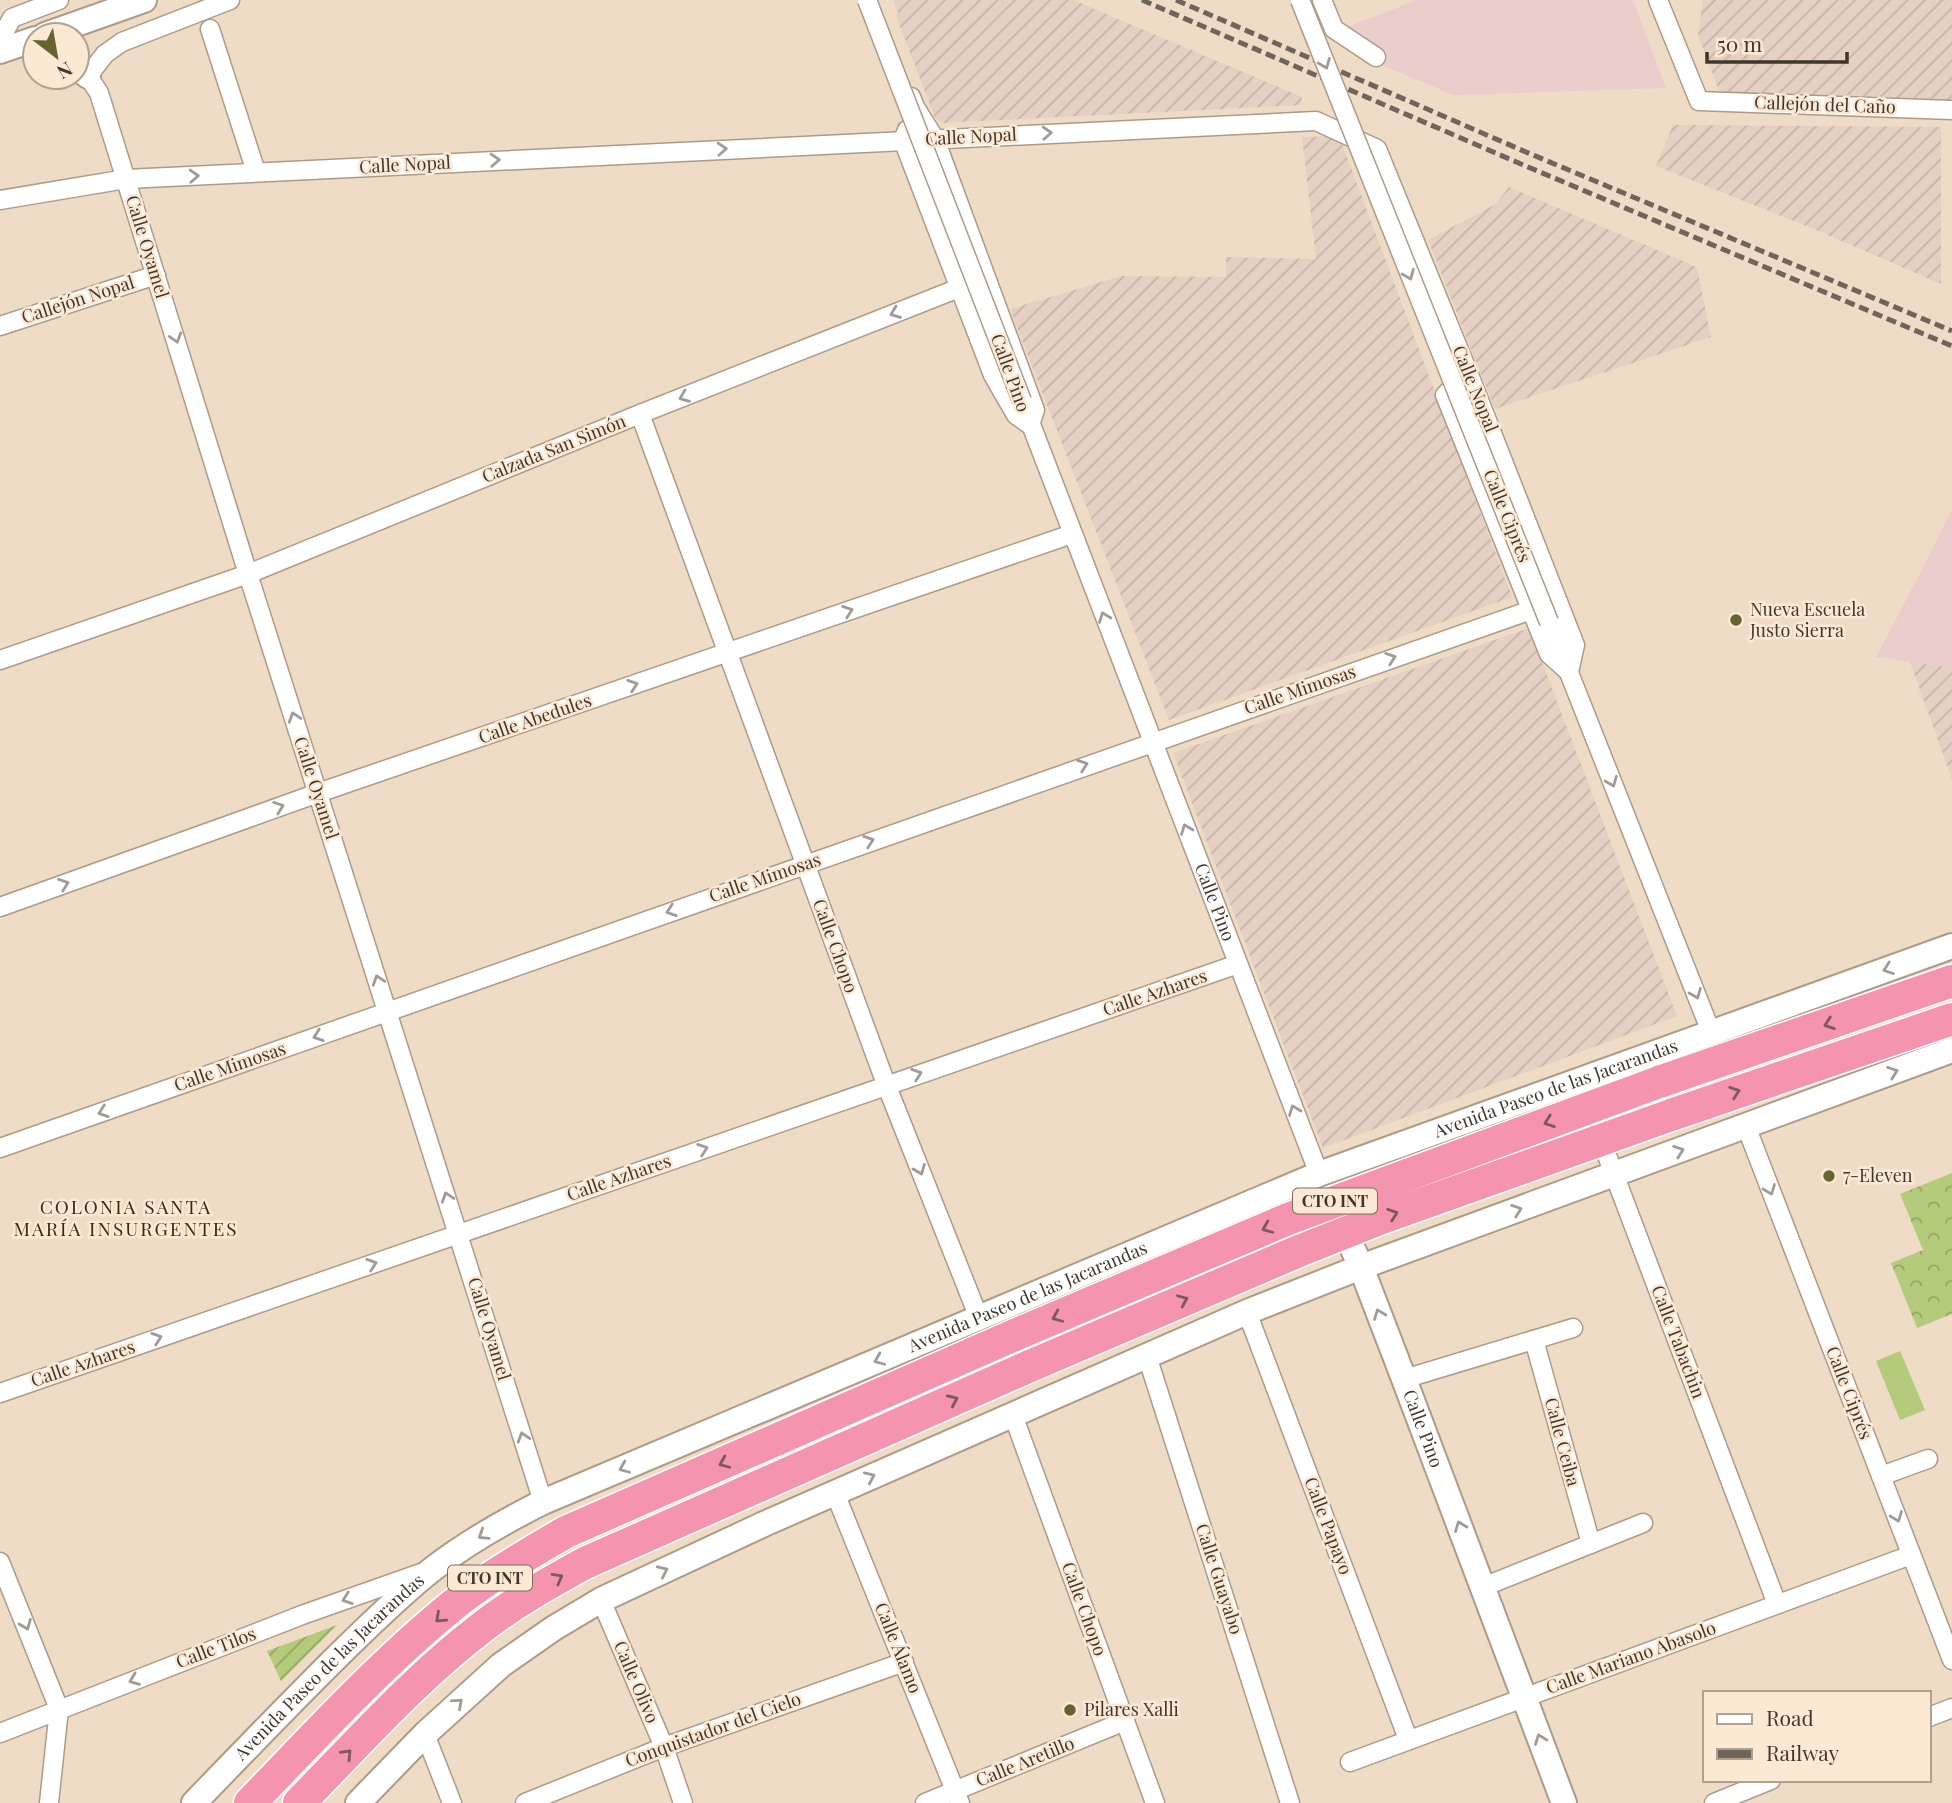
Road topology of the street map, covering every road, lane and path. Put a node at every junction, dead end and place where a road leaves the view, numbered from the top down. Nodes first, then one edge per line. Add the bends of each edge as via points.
1 (59, 0) edge
2 (144, 0) edge
3 (230, 0) edge
4 (867, 0) edge
5 (876, 0) edge
6 (1300, 0) edge
7 (1322, 0) edge
8 (1658, 0) edge
9 (85, 21) edge
10 (210, 29) dead end
11 (0, 40) edge
12 (21, 44) edge
13 (0, 52) edge
14 (21, 53) edge
15 (1376, 57) dead end
16 (91, 65) edge
17 (91, 82) edge
18 (915, 107) junction
19 (1952, 110) edge
20 (935, 139) junction
21 (903, 140) junction
22 (256, 172) junction
23 (126, 180) junction
24 (0, 200) edge
25 (156, 275) junction
26 (959, 288) junction
27 (0, 326) edge
28 (1468, 372) junction
29 (640, 414) junction
30 (1030, 425) junction
31 (1072, 534) junction
32 (248, 574) junction
33 (1531, 610) junction
34 (729, 652) junction
35 (0, 660) edge
36 (1569, 672) junction
37 (1152, 741) junction
38 (318, 793) junction
39 (804, 864) junction
40 (0, 906) edge
41 (1952, 946) edge
42 (1238, 964) junction
43 (1952, 981) edge
44 (387, 1011) junction
45 (1952, 1019) edge
46 (1711, 1032) junction
47 (1952, 1050) edge
48 (1578, 1080) junction
49 (886, 1084) junction
50 (1451, 1126) junction
51 (1746, 1126) junction
52 (0, 1148) edge
53 (1319, 1174) junction
54 (1615, 1174) junction
55 (1489, 1220) junction
56 (459, 1234) junction
57 (1099, 1267) junction
58 (1361, 1267) junction
59 (1247, 1312) junction
60 (979, 1318) junction
61 (1573, 1328) dead end
62 (1534, 1340) junction
63 (1147, 1356) junction
64 (1404, 1380) junction
65 (0, 1393) edge
66 (1013, 1415) junction
67 (1928, 1459) dead end
68 (1881, 1476) junction
69 (835, 1493) junction
70 (543, 1502) junction
71 (1643, 1523) dead end
72 (1591, 1544) junction
73 (1911, 1555) junction
74 (0, 1562) edge
75 (434, 1568) junction
76 (1483, 1587) junction
77 (601, 1600) junction
78 (1777, 1604) junction
79 (1952, 1660) edge
80 (904, 1662) junction
81 (1524, 1697) junction
82 (1952, 1708) edge
83 (59, 1709) junction
84 (1931, 1716) edge
85 (1125, 1721) junction
86 (0, 1733) edge
87 (425, 1734) junction
88 (1408, 1739) junction
89 (664, 1747) junction
90 (1350, 1762) dead end
91 (283, 1770) junction
92 (1766, 1782) edge
93 (958, 1797) edge
94 (308, 1798) edge
95 (49, 1803) edge
96 (194, 1803) edge
97 (235, 1803) edge
98 (250, 1803) edge
99 (358, 1803) edge
100 (452, 1803) edge
101 (525, 1803) edge
102 (683, 1803) edge
103 (925, 1803) edge
104 (1155, 1803) edge
105 (1290, 1803) edge
106 (1564, 1803) edge
107 (1714, 1803) edge

1 - 11 street via 12,18
2 - 9 main road
3 - 16 street via 122,42
4 - 30 street, Calle Pino, bridge
5 - 18 street
6 -> 36 street, Calle Ciprés, bridge
7 - 15 street via 1334,29
8 - 19 street, Callejón del Caño via 1699,101
10 - 22 street
12 - 13 main road
13 - 14 main road
17 - 23 street, Calle Oyamel via 99,93
18 - 20 street
18 - 21 street
20 - 21 street, Calle Nopal
20 -> 28 street, Calle Nopal via 1315,121 1377,149
20 - 30 street via 1035,410
22 -> 21 street, Calle Nopal
21 - 26 street
23 -> 22 street, Calle Nopal
23 - 24 street, Calle Nopal
23 - 25 street, Calle Oyamel
25 - 27 street, Callejón Nopal
25 -> 32 street, Calle Oyamel
26 -> 29 street, Calzada San Simón
26 - 30 street via 993,375 1016,415
28 - 33 street via 1445,394
28 - 36 street, Calle Nopal via 1575,645
29 - 32 street, Calzada San Simón
29 - 34 street, Calle Chopo
30 - 31 street, Calle Pino
34 -> 31 street, Calle Abedules
37 -> 31 street, Calle Pino
32 - 35 street, Calzada San Simón
38 -> 32 street, Calle Oyamel
33 - 36 street via 1549,654
37 -> 33 street, Calle Mimosas
38 -> 34 street, Calle Abedules
34 - 39 street, Calle Chopo
36 -> 46 street, Calle Ciprés
39 -> 37 street, Calle Mimosas
42 -> 37 street, Calle Pino
40 -> 38 street, Calle Abedules
44 -> 38 street, Calle Oyamel
39 -> 44 street, Calle Mimosas
39 - 49 street, Calle Chopo
41 -> 46 main road, Avenida Paseo de las Jacarandas / CTO INT
49 -> 42 street, Calle Azhares
53 -> 42 street, Calle Pino
43 -> 91 highway, CTO INT, bridge via 1659,1082 1288,1219 566,1532 462,1599 386,1666
44 -> 52 street, Calle Mimosas
56 -> 44 street, Calle Oyamel
94 -> 45 highway, CTO INT, bridge via 438,1664 534,1591 585,1563 1298,1251
46 - 48 main road, Avenida Paseo de las Jacarandas / CTO INT
51 -> 47 main road
48 - 50 main road, Avenida Paseo de las Jacarandas / CTO INT
48 - 54 street, Calle Tabachin
56 -> 49 street, Calle Azhares
49 -> 60 street, Calle Chopo
50 - 53 main road, Avenida Paseo de las Jacarandas / CTO INT
50 - 55 main road via 1441,1153 1446,1182 1462,1205
54 -> 51 main road
51 -> 68 street, Calle Ciprés
53 - 57 main road, Avenida Paseo de las Jacarandas / CTO INT
53 - 58 main road, Calle Pino
55 -> 54 main road
54 - 78 street, Calle Tabachin
55 - 58 main road
65 -> 56 street, Calle Azhares
70 -> 56 street, Calle Oyamel
57 - 60 main road, Avenida Paseo de las Jacarandas / CTO INT
57 - 63 main road via 1115,1272 1137,1304
58 - 59 main road
64 -> 58 main road, Calle Pino
59 - 63 main road
59 - 88 street, Calle Papayo
60 -> 70 main road, Avenida Paseo de las Jacarandas / CTO INT
61 - 62 street
62 - 64 street
62 - 72 street, Calle Ceiba
63 - 66 main road
63 - 105 street, Calle Guayabo
76 -> 64 main road, Calle Pino
69 -> 66 main road
66 - 85 street, Calle Chopo
67 - 68 street
68 -> 73 street, Calle Ciprés
77 -> 69 main road
69 - 80 street, Calle Álamo
70 -> 75 main road, Avenida Paseo de las Jacarandas / CTO INT
71 - 72 street
72 - 76 street
73 - 78 street, Calle Mariano Abasolo
73 - 79 street, Calle Ciprés
74 -> 83 street
75 -> 83 street, Calle Tilos
75 - 96 main road, Avenida Paseo de las Jacarandas / CTO INT via 291,1702
76 - 81 main road, Calle Pino
87 -> 77 main road via 501,1665
77 - 89 street, Calle Olivo
78 - 81 street, Calle Mariano Abasolo
80 - 89 street, Conquistador del Cielo
80 - 93 street, Calle Álamo
81 - 88 street, Calle Mariano Abasolo
106 -> 81 main road, Calle Pino
82 - 84 street
83 - 86 street, Calle Tilos
83 - 95 street
85 - 93 street, Calle Aretillo
85 - 104 street, Calle Chopo
87 - 99 main road
87 - 100 street
88 - 90 street, Calle Mariano Abasolo
89 - 101 street, Conquistador del Cielo
89 - 102 street, Calle Olivo
91 - 97 highway
91 - 98 highway, CTO INT
92 - 107 street
93 - 103 street, Calle Aretillo

